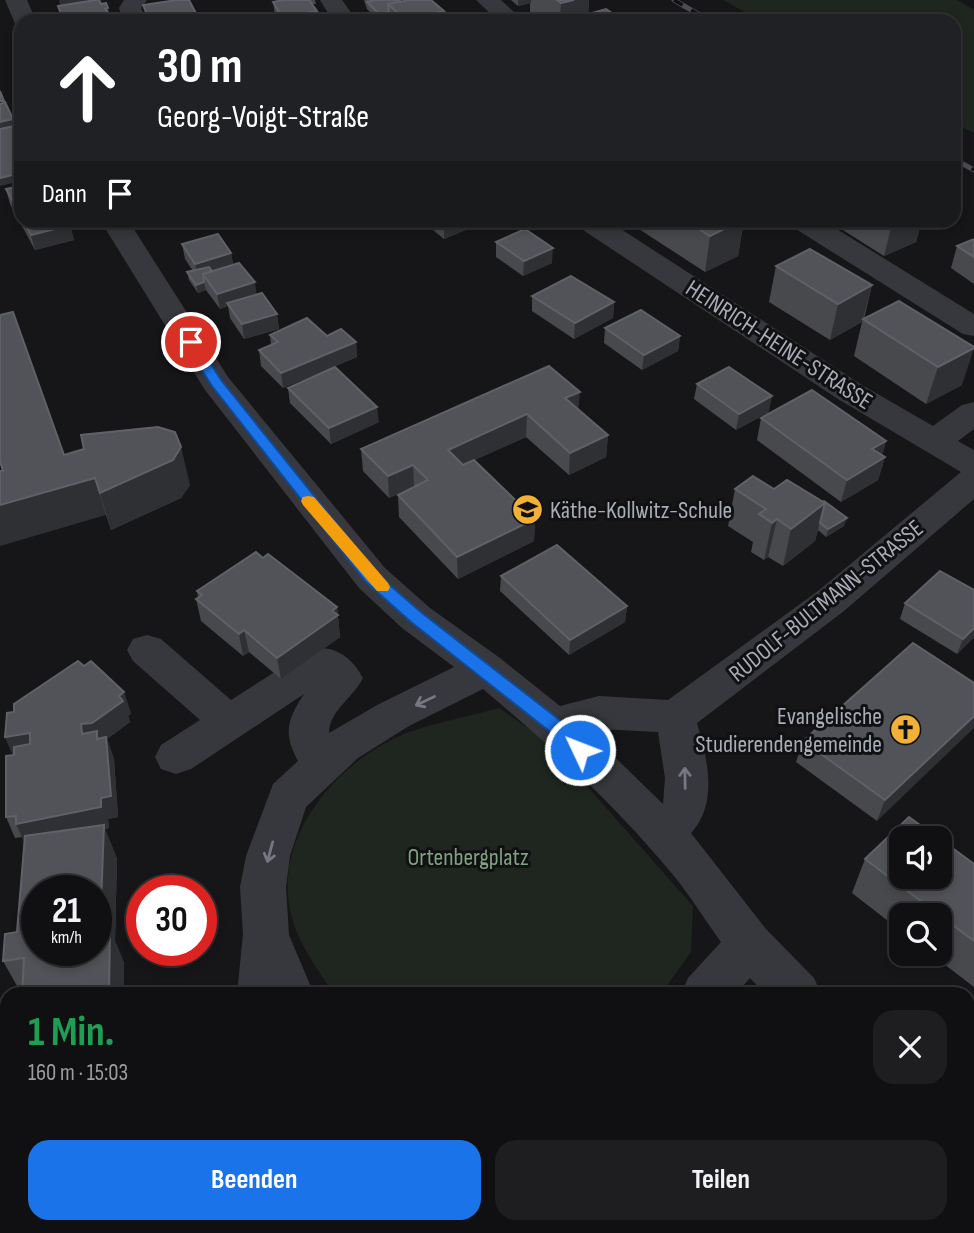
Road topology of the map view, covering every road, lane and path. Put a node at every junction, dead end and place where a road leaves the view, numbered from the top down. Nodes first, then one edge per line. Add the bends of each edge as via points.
1 (487, 0) edge
2 (504, 14) edge
3 (119, 228) edge
4 (599, 228) edge
5 (814, 228) edge
6 (974, 327) edge
7 (974, 412) edge
8 (934, 442) junction
9 (974, 465) edge
10 (974, 480) edge
11 (147, 649) dead end
12 (486, 670) junction
13 (675, 717) junction
14 (230, 723) junction
15 (555, 726) junction
16 (176, 757) dead end
17 (324, 763) junction
18 (662, 831) junction
19 (266, 934) junction
20 (749, 944) junction
21 (262, 987) edge
22 (287, 987) edge
23 (711, 987) edge
24 (790, 987) edge

1 - 2 street
3 - 12 street via 216,383 335,536 416,618
4 - 8 street, HEINRICH-HEINE-STRASSE
5 - 6 street
7 - 8 street
8 - 9 street, HEINRICH-HEINE-STRASSE
10 - 13 street, RUDOLF-BULTMANN-STRASSE via 831,601
11 - 14 street
12 - 15 street
12 -> 17 street via 394,716 343,746
13 - 15 street via 595,711
18 -> 13 street via 681,815 685,803 684,748
14 - 16 street
14 - 17 street via 323,661 343,678 319,700 310,719 309,741
15 - 18 street
17 -> 19 street via 288,797 276,832 263,887
18 - 20 street
19 - 21 street
19 - 22 street
20 - 23 street
20 - 24 street

